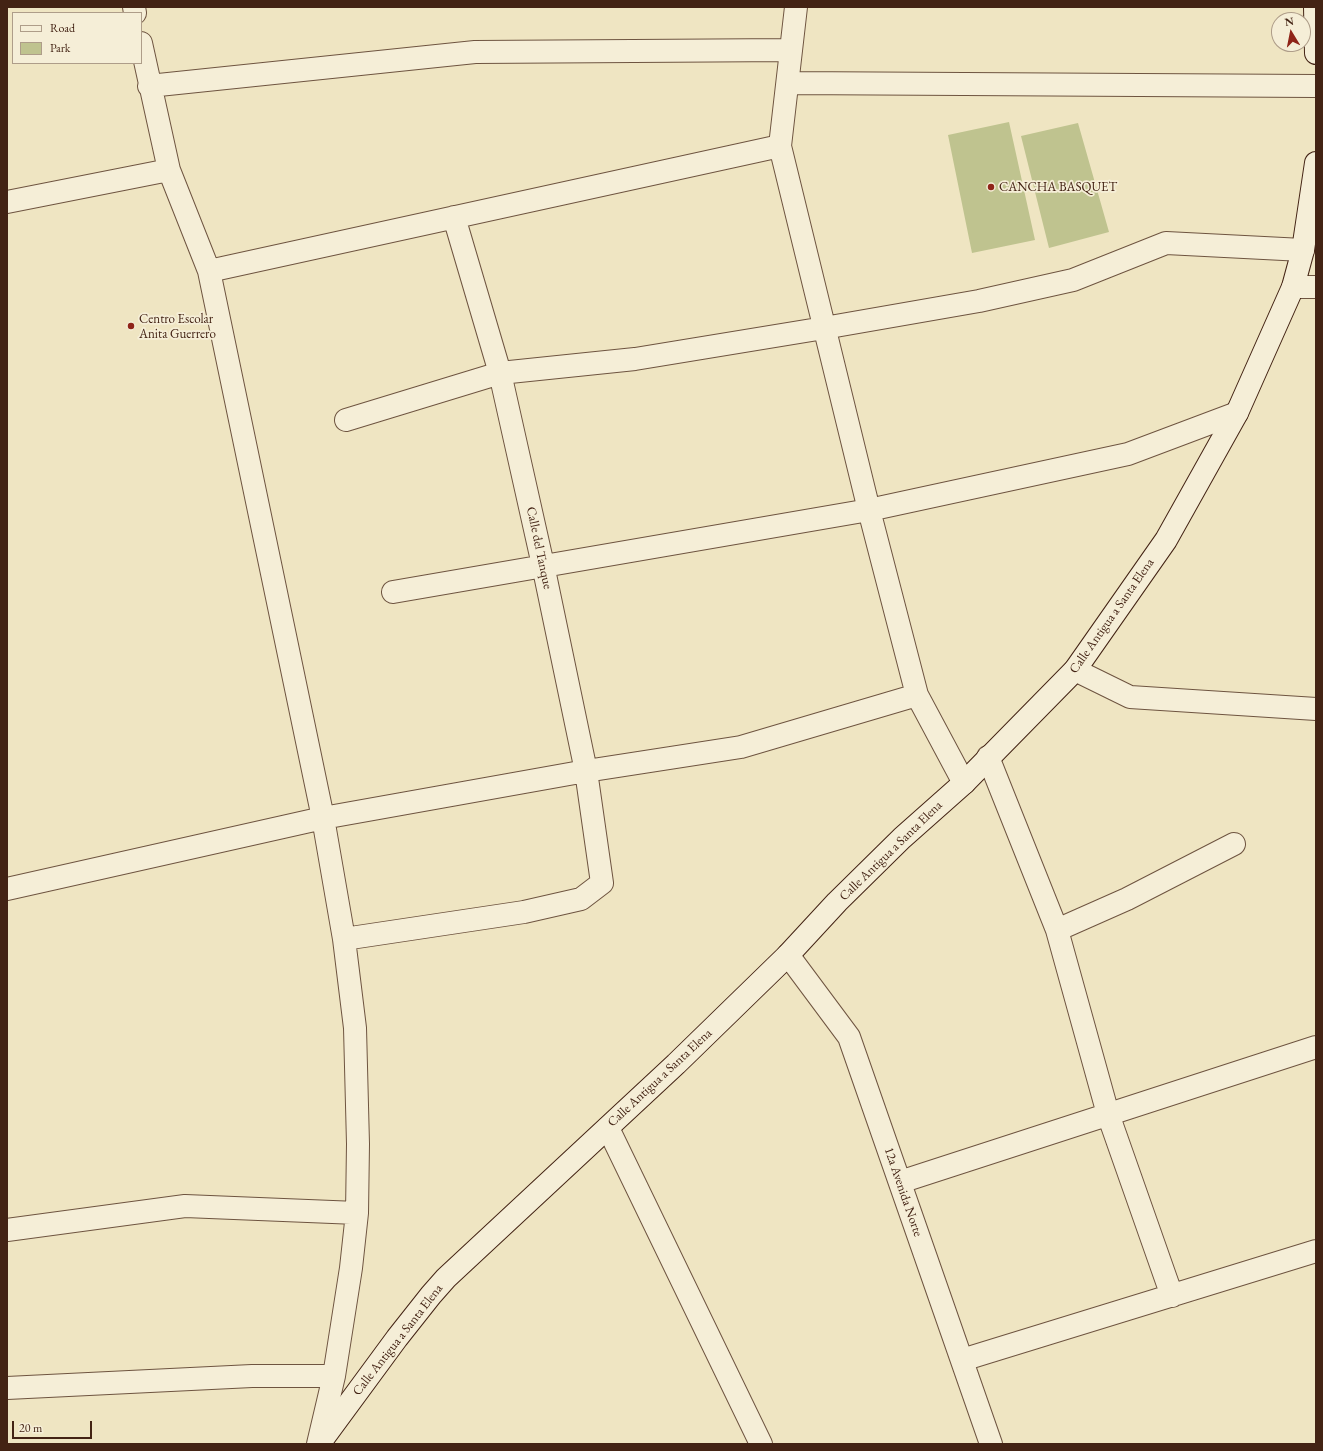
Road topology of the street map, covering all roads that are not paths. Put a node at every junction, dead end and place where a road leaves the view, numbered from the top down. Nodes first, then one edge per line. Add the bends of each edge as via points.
1 (796, 7) edge
2 (1315, 7) edge
3 (142, 48) edge
4 (791, 50) junction
5 (1316, 53) edge
6 (788, 83) junction
7 (149, 86) junction
8 (1316, 86) edge
9 (780, 146) junction
10 (1316, 163) edge
11 (169, 170) junction
12 (7, 202) edge
13 (454, 217) junction
14 (1303, 250) junction
15 (209, 271) junction
16 (1293, 287) junction
17 (1316, 287) edge
18 (824, 328) junction
19 (500, 373) junction
20 (1237, 413) junction
21 (346, 420) dead end
22 (869, 510) junction
23 (543, 565) junction
24 (393, 592) dead end
25 (1075, 670) junction
26 (916, 695) junction
27 (1316, 709) edge
28 (988, 757) junction
29 (586, 771) junction
30 (964, 783) junction
31 (323, 818) junction
32 (1234, 844) dead end
33 (7, 889) edge
34 (1057, 930) junction
35 (344, 939) junction
36 (788, 955) junction
37 (1316, 1047) edge
38 (1108, 1114) junction
39 (608, 1128) junction
40 (900, 1182) junction
41 (357, 1213) junction
42 (7, 1230) edge
43 (1316, 1252) edge
44 (1172, 1296) junction
45 (962, 1360) junction
46 (334, 1376) junction
47 (7, 1388) edge
48 (318, 1444) edge
49 (761, 1444) edge
50 (992, 1444) edge

1 - 4 street
2 - 5 street
3 - 7 street
4 - 6 street
4 - 7 street via 475,52
6 - 8 street
6 - 9 street
7 - 11 street
9 - 13 street
9 - 18 street
10 - 14 street, Calle Antigua a Santa Elena
11 - 12 street
11 - 15 street
13 - 15 street
13 - 19 street, Calle del Tanque
14 - 16 street, Calle Antigua a Santa Elena
14 - 18 street via 1166,243 1073,280 979,301
15 - 31 street
16 - 17 street
16 - 20 street, Calle Antigua a Santa Elena
18 - 19 street via 635,359
18 - 22 street
19 - 21 street
19 - 23 street, Calle del Tanque
20 - 22 street via 1128,454
20 - 25 street, Calle Antigua a Santa Elena via 1166,540
22 - 23 street
22 - 26 street
23 - 24 street
23 - 29 street, Calle del Tanque
25 - 27 street via 1130,697
25 - 28 street, Calle Antigua a Santa Elena
26 - 29 street via 741,747
26 - 30 street
28 - 30 street, Calle Antigua a Santa Elena
28 - 34 street
29 - 31 street
29 - 35 street, Calle del Tanque via 602,883 581,899 524,912
30 - 36 street, Calle Antigua a Santa Elena via 902,838
31 - 33 street
31 - 35 street
32 - 34 street via 1127,899
34 - 38 street
35 - 41 street via 355,1028
36 - 39 street, Calle Antigua a Santa Elena
36 - 40 street, 12a Avenida Norte via 849,1037
37 - 38 street
38 - 40 street
38 - 44 street
39 - 48 street, Calle Antigua a Santa Elena via 446,1278
39 - 49 street
40 - 45 street, 12a Avenida Norte
41 - 42 street via 185,1206
41 - 46 street
43 - 44 street
44 - 45 street
45 - 50 street, 12a Avenida Norte
46 - 47 street via 252,1376
46 - 48 street

